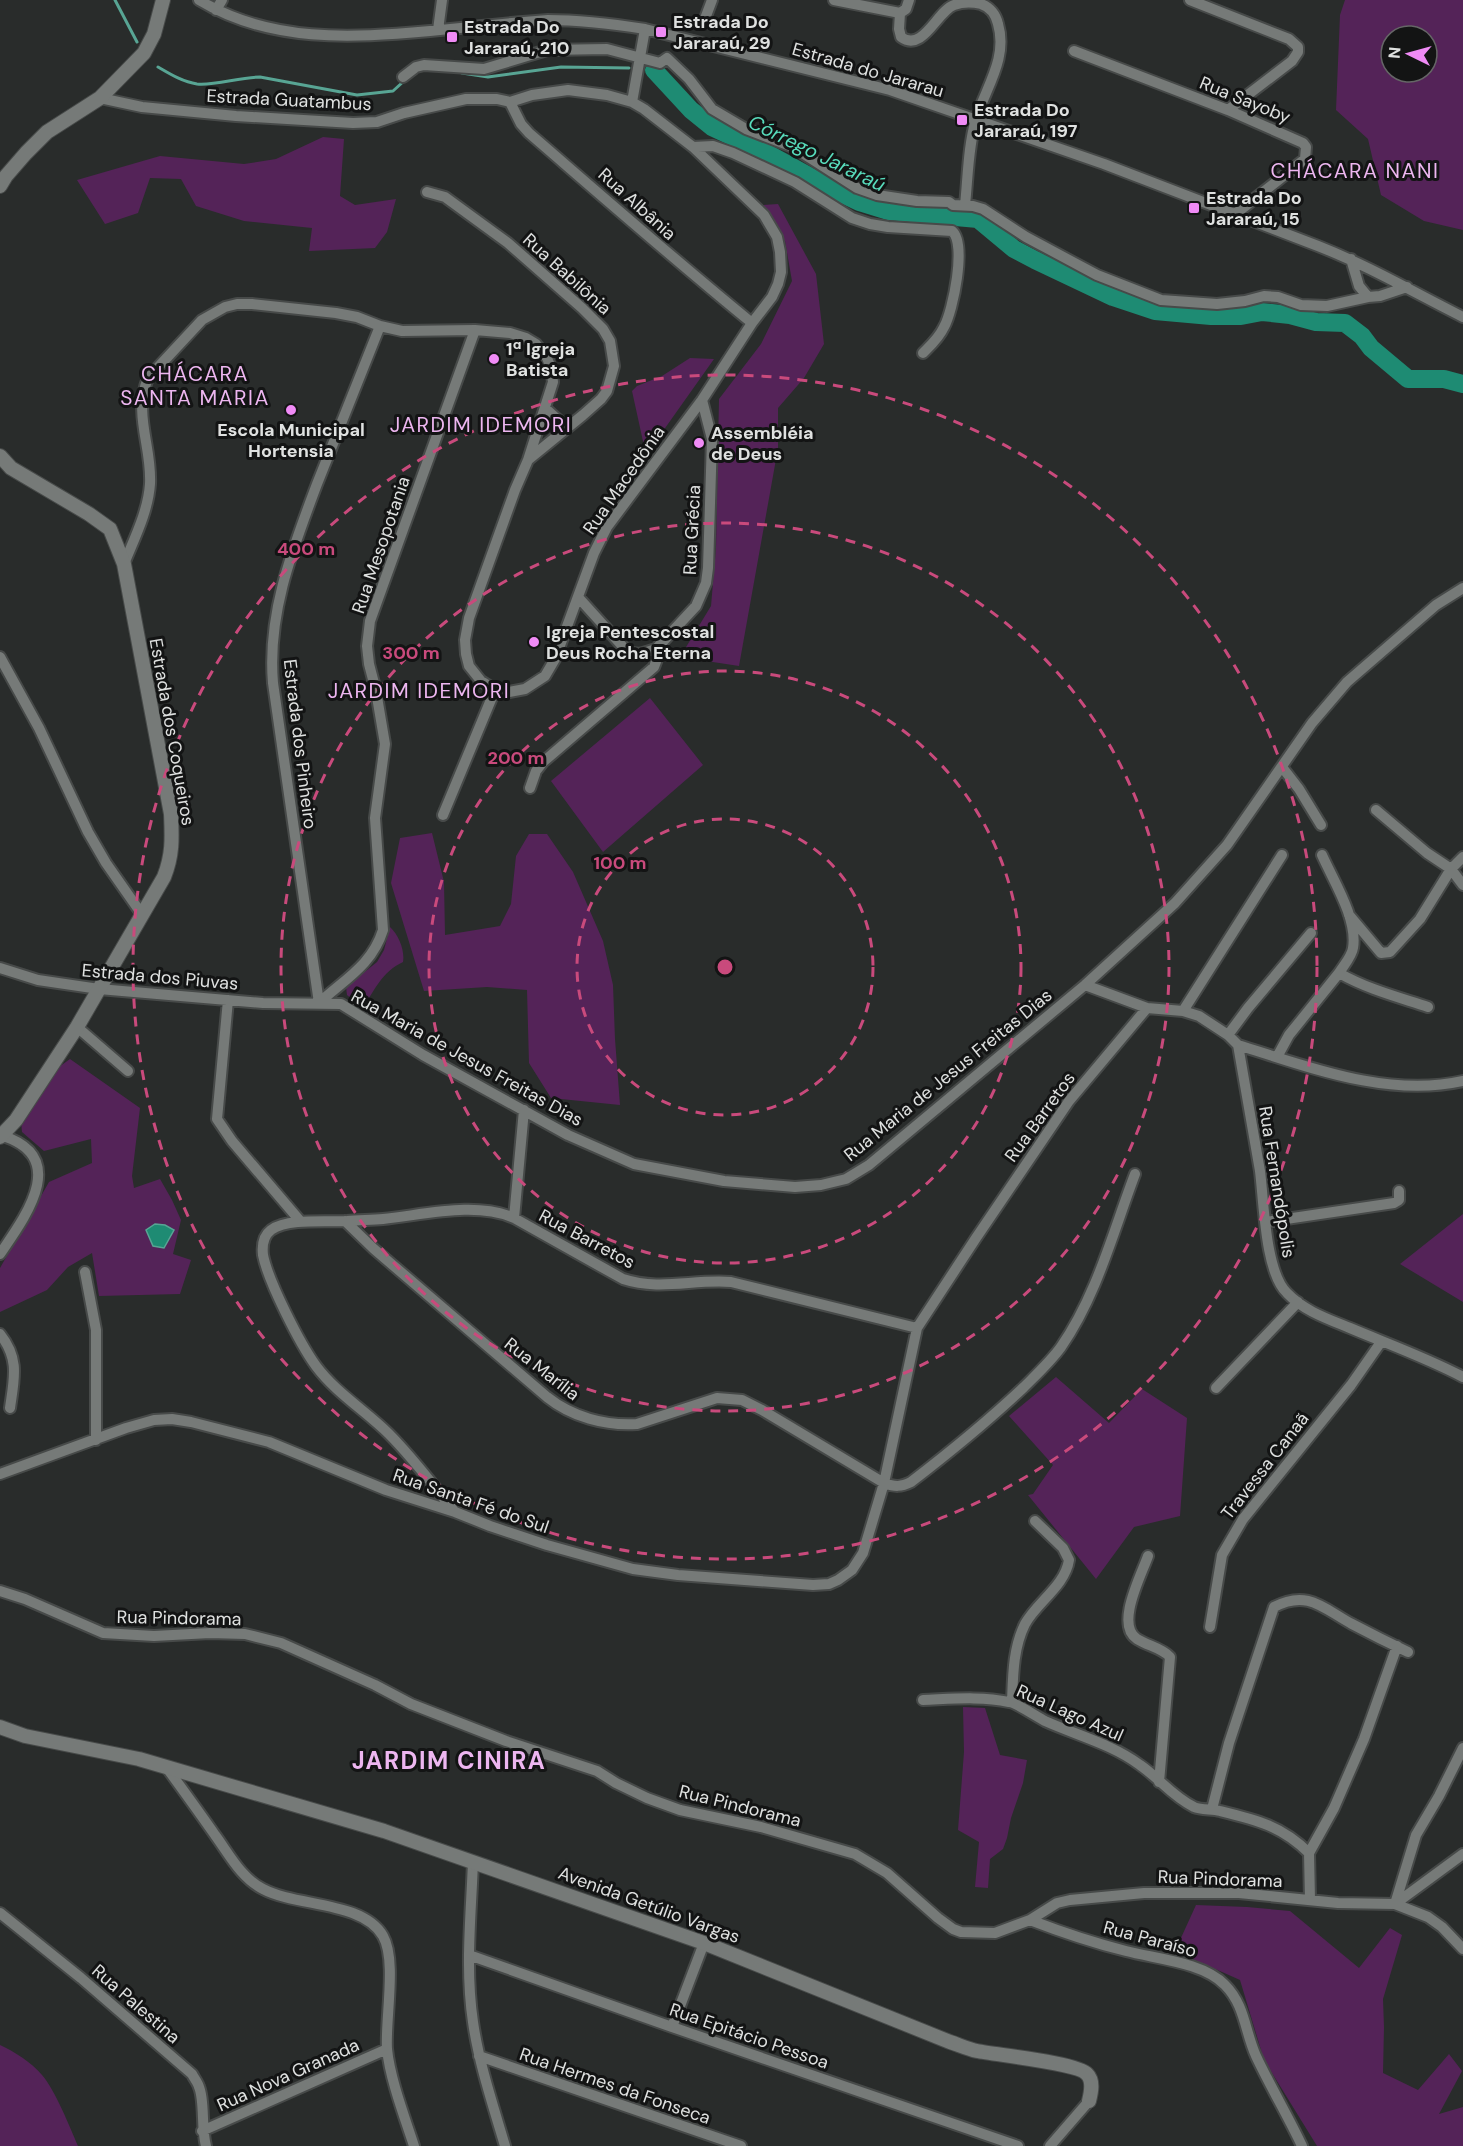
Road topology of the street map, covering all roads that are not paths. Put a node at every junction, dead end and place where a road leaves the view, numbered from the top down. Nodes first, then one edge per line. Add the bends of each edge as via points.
1 (164, 0) edge
2 (199, 0) edge
3 (222, 0) edge
4 (442, 0) edge
5 (712, 0) edge
6 (834, 0) edge
7 (909, 0) edge
8 (1194, 1) edge
9 (216, 10) junction
10 (900, 13) junction
11 (703, 24) dead end
12 (645, 29) junction
13 (438, 30) junction
14 (1074, 51) dead end
15 (641, 58) junction
16 (403, 77) dead end
17 (100, 98) junction
18 (510, 102) junction
19 (632, 102) junction
20 (1228, 110) junction
21 (976, 119) junction
22 (693, 147) junction
23 (0, 186) edge
24 (427, 192) dead end
25 (965, 205) junction
26 (1234, 215) junction
27 (1351, 259) junction
28 (1407, 287) junction
29 (1368, 297) junction
30 (1461, 313) edge
31 (752, 323) junction
32 (380, 326) junction
33 (475, 330) junction
34 (922, 353) dead end
35 (702, 400) junction
36 (546, 409) junction
37 (567, 428) junction
38 (0, 456) edge
39 (528, 460) junction
40 (124, 564) junction
41 (1463, 588) edge
42 (578, 597) junction
43 (656, 649) junction
44 (0, 657) edge
45 (495, 690) junction
46 (1282, 767) junction
47 (530, 788) dead end
48 (1376, 810) dead end
49 (443, 815) dead end
50 (1321, 825) dead end
51 (1282, 855) dead end
52 (1322, 855) dead end
53 (1463, 857) edge
54 (1451, 869) junction
55 (1463, 885) edge
56 (141, 914) junction
57 (1349, 915) junction
58 (1311, 933) dead end
59 (0, 968) edge
60 (1339, 973) junction
61 (1085, 985) junction
62 (99, 989) junction
63 (228, 1000) junction
64 (319, 1003) junction
65 (1428, 1007) dead end
66 (1147, 1008) junction
67 (1183, 1011) junction
68 (77, 1027) junction
69 (1228, 1035) junction
70 (1238, 1045) junction
71 (1276, 1057) junction
72 (128, 1071) dead end
73 (1463, 1081) edge
74 (524, 1110) junction
75 (1, 1136) edge
76 (1135, 1174) dead end
77 (1399, 1191) dead end
78 (514, 1218) junction
79 (345, 1221) junction
80 (301, 1222) junction
81 (1266, 1222) junction
82 (0, 1254) edge
83 (85, 1272) dead end
84 (1298, 1302) junction
85 (917, 1328) junction
86 (0, 1334) edge
87 (1381, 1342) junction
88 (1463, 1377) edge
89 (1216, 1388) dead end
90 (10, 1408) dead end
91 (96, 1440) junction
92 (0, 1474) edge
93 (884, 1483) junction
94 (455, 1512) junction
95 (1035, 1521) dead end
96 (1148, 1556) dead end
97 (0, 1591) edge
98 (1122, 1612) dead end
99 (1210, 1627) dead end
100 (1130, 1632) junction
101 (1397, 1646) junction
102 (1408, 1652) dead end
103 (923, 1700) dead end
104 (1012, 1702) junction
105 (0, 1727) edge
106 (1463, 1748) edge
107 (167, 1768) junction
108 (1159, 1782) junction
109 (1212, 1809) junction
110 (1309, 1853) junction
111 (1463, 1854) edge
112 (473, 1862) junction
113 (1310, 1900) junction
114 (1395, 1904) junction
115 (0, 1913) edge
116 (1030, 1920) junction
117 (704, 1943) junction
118 (1463, 1949) edge
119 (469, 1955) junction
120 (672, 2028) junction
121 (387, 2049) junction
122 (479, 2056) junction
123 (1089, 2101) joint
124 (202, 2131) junction
125 (206, 2146) edge
126 (414, 2146) edge
127 (505, 2146) edge
128 (741, 2146) edge
129 (1018, 2146) edge
130 (1050, 2146) edge
131 (1302, 2146) edge

1 - 17 street via 144,53
2 - 9 street, Estrada do Jararau
3 - 9 street
4 - 13 street
5 - 11 street
6 - 10 street
7 - 10 street
8 - 20 street via 1289,39 1298,47 1292,61
9 - 13 street, Estrada do Jararau via 285,32 329,36
10 - 21 street via 901,37 912,41 920,38 953,5 971,2 992,11 1003,44
12 - 13 street, Estrada do Jararau via 548,20
12 - 15 street
12 - 21 street, Estrada do Jararau via 860,82
14 - 20 street, Rua Sayoby
15 - 16 street via 607,49 555,50 484,69 424,65
15 - 19 street
15 - 25 street via 660,63 667,58 712,109 746,129 798,150 857,188 877,195
17 - 18 street, Estrada Guatambus via 154,108 353,123 377,122 466,99
17 - 23 street via 47,132
18 - 19 street, Rua Macedônia via 568,90
18 - 31 street, Rua Albânia via 529,134
19 - 22 street, Rua Macedônia
20 - 26 street, Rua Sayoby via 1306,147 1305,159
21 - 25 street
21 - 26 street, Estrada do Jararau
22 - 31 street, Rua Macedônia via 752,202 777,237 778,284
22 - 34 street via 713,146 733,153 870,224 956,234 960,245 949,317 938,338
24 - 37 street, Rua Babilônia via 445,197 508,243 603,329 610,341 614,366 607,391
25 - 29 street via 982,209 1097,275 1161,300 1217,304 1264,296 1301,305 1327,306
26 - 27 street, Estrada do Jararau
27 - 28 street, Estrada do Jararau
27 - 29 street via 1359,286
28 - 29 street
28 - 30 street, Estrada do Jararau
31 - 35 street, Rua Macedônia
32 - 33 street via 402,331
32 - 40 street via 336,313 252,304 225,307 202,320 145,385 141,410 150,485 144,514
32 - 64 street, Estrada dos Pinheiro via 292,550 273,627 273,683
33 - 36 street via 510,333 536,345 551,368 553,382
33 - 64 street, Rua Mesopotania via 370,621 369,664 385,744 375,818 383,930 378,946 363,966
35 - 42 street, Rua Macedônia via 607,527
35 - 43 street, Rua Grécia via 712,439 706,583 696,606
36 - 37 street
36 - 39 street
37 - 39 street, Rua Babilônia
38 - 40 street, Estrada dos Coqueiros via 11,468 110,529
39 - 45 street via 469,618 465,640 469,666
40 - 56 street, Estrada dos Coqueiros via 171,814 171,859
41 - 46 street, Rua Maria de Jesus Freitas Dias via 1436,605 1347,682
42 - 43 street via 625,649 640,654
42 - 45 street, Rua Macedônia via 545,676 525,689
43 - 47 street via 654,667 543,762
44 - 56 street via 88,832
45 - 49 street
46 - 50 street
46 - 61 street, Rua Maria de Jesus Freitas Dias via 1199,878
48 - 54 street
51 - 67 street
52 - 57 street
53 - 54 street
54 - 55 street
54 - 57 street via 1420,919 1390,952 1381,953
56 - 62 street, Estrada dos Coqueiros
57 - 60 street via 1353,951
58 - 69 street
59 - 62 street, Estrada dos Piuvas via 38,980
60 - 65 street via 1382,993
60 - 71 street
61 - 66 street
61 - 74 street, Rua Maria de Jesus Freitas Dias via 869,1165 846,1179 821,1185 749,1184 634,1164 568,1135
62 - 63 street, Estrada dos Piuvas
62 - 68 street, Estrada dos Coqueiros
63 - 64 street, Estrada dos Piuvas
63 - 80 street via 217,1119
64 - 74 street, Rua Maria de Jesus Freitas Dias via 349,1007 423,1055
66 - 67 street
66 - 85 street, Rua Barretos via 1069,1101
67 - 69 street via 1199,1016
68 - 72 street
68 - 75 street, Estrada dos Coqueiros via 16,1120
69 - 70 street
70 - 71 street
70 - 81 street, Rua Fernandópolis
71 - 73 street via 1344,1076 1403,1086
74 - 78 street
75 - 82 street via 32,1153 39,1184 28,1213
76 - 93 street via 1098,1276 1060,1349 999,1410 911,1482 901,1487
77 - 81 street via 1399,1200 1394,1203
78 - 79 street, Rua Barretos via 484,1210
78 - 85 street, Rua Barretos via 623,1279 640,1284 731,1282
79 - 80 street, Rua Barretos
79 - 93 street, Rua Marília via 560,1408 576,1416 623,1425 717,1398 742,1400
80 - 94 street, Rua Barretos via 272,1230 263,1244 272,1280 298,1335 316,1366 389,1434
81 - 84 street, Rua Fernandópolis via 1277,1281
83 - 91 street via 96,1330
84 - 87 street, Rua Fernandópolis
84 - 89 street
85 - 93 street, Rua Santa Fé do Sul
86 - 90 street via 14,1358
87 - 88 street, Rua Fernandópolis
87 - 99 street, Travessa Canaã via 1233,1536 1222,1555
91 - 92 street, Rua Santa Fé do Sul
91 - 94 street, Rua Santa Fé do Sul via 153,1420 191,1422 269,1442 386,1490
93 - 94 street, Rua Santa Fé do Sul via 863,1553 852,1570 838,1580 821,1584 633,1569 547,1545
95 - 104 street via 1063,1548 1069,1560 1064,1577 1025,1623 1015,1654
96 - 100 street via 1131,1601
97 - 116 street, Rua Pindorama via 103,1633 245,1634 281,1643 411,1704 597,1772 658,1802 855,1854 887,1873 961,1932 995,1933
98 - 100 street via 1121,1627
100 - 108 street via 1170,1657
101 - 102 street
101 - 109 street via 1324,1606 1300,1599 1274,1607 1229,1743
101 - 110 street via 1364,1739
103 - 104 street, Rua Lago Azul via 978,1698
104 - 108 street, Rua Lago Azul via 1044,1721 1120,1752
105 - 107 street, Avenida Getúlio Vargas
106 - 114 street via 1416,1835
107 - 112 street, Avenida Getúlio Vargas via 384,1831
107 - 121 street via 243,1874 261,1889 355,1913 374,1923 384,1937 388,1954
108 - 109 street, Rua Lago Azul via 1179,1799 1197,1808
109 - 110 street, Rua Lago Azul via 1275,1827
110 - 113 street
111 - 114 street
112 - 117 street, Avenida Getúlio Vargas
112 - 119 street
113 - 114 street, Rua Pindorama
113 - 116 street, Rua Pindorama via 1239,1893 1144,1893 1070,1900
114 - 118 street, Rua Pindorama via 1428,1917
115 - 124 street, Rua Palestina via 192,2074 200,2088
116 - 131 street, Rua Paraíso via 1126,1951 1194,1966 1224,1983 1243,2012 1256,2055
117 - 120 street
117 - 123 street, Avenida Getúlio Vargas via 973,2050 1081,2069 1090,2079
119 - 120 street, Rua Epitácio Pessoa
119 - 122 street
120 - 129 street, Rua Epitácio Pessoa
121 - 124 street, Rua Nova Granada
121 - 126 street
122 - 127 street
122 - 128 street, Rua Hermes da Fonseca
123 - 130 street
124 - 125 street, Rua Palestina

